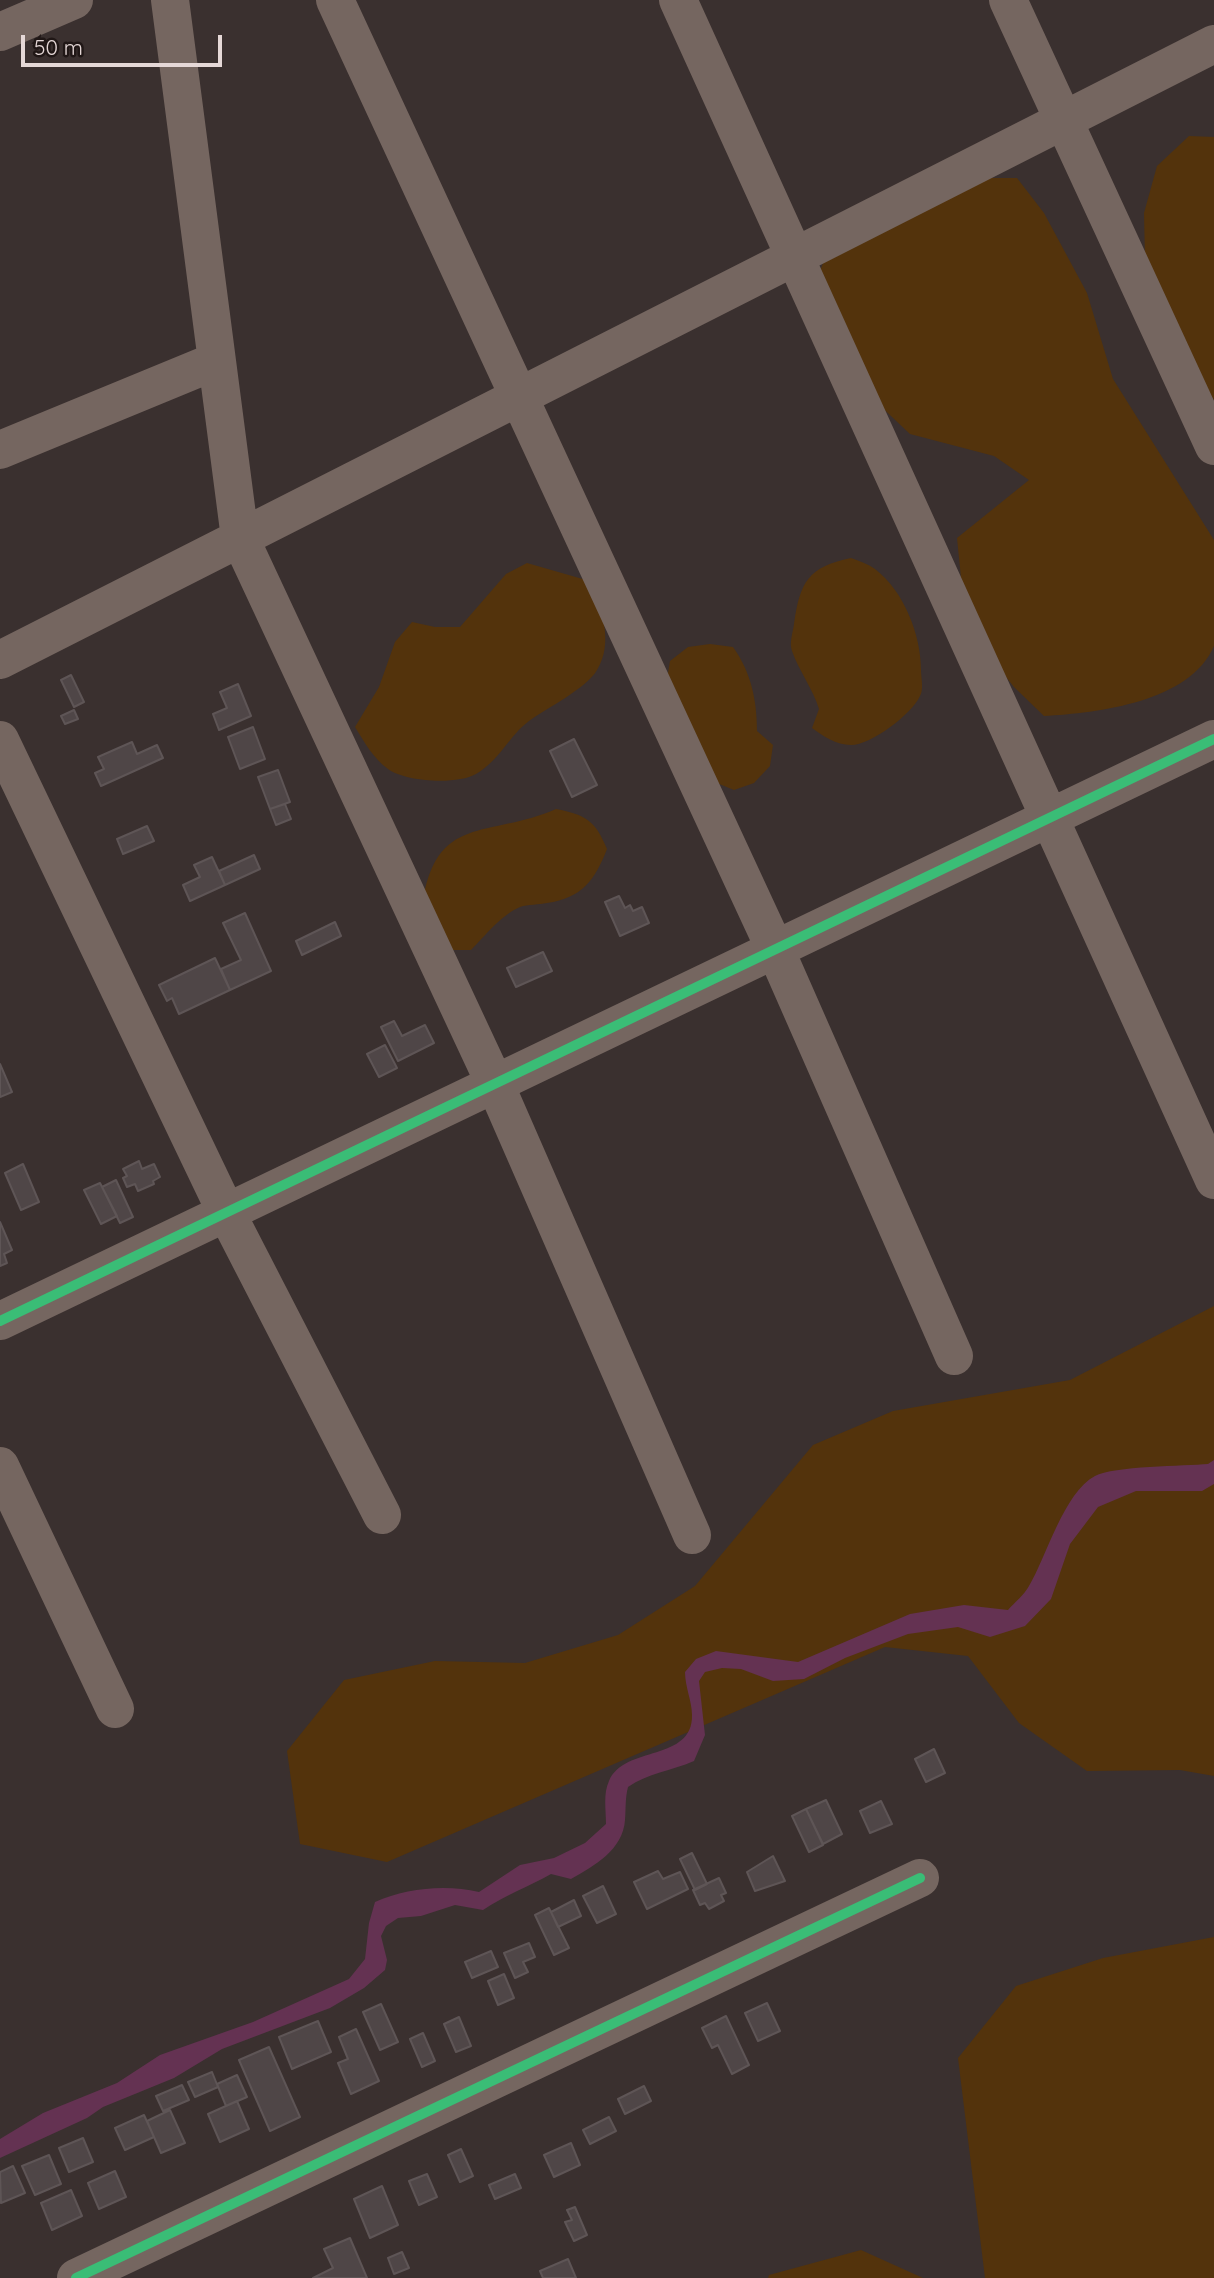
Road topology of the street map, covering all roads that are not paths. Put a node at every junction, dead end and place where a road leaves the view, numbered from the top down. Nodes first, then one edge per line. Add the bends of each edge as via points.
1 (74, 0) edge
2 (170, 0) edge
3 (335, 0) edge
4 (678, 0) edge
5 (1007, 0) edge
6 (0, 32) edge
7 (1214, 44) edge
8 (1064, 122) junction
9 (796, 255) junction
10 (216, 361) junction
11 (517, 396) junction
12 (1214, 446) edge
13 (0, 450) edge
14 (240, 538) junction
15 (0, 660) edge
16 (1214, 739) edge
17 (0, 740) edge
18 (1052, 817) junction
19 (775, 949) junction
20 (495, 1084) junction
21 (1214, 1180) edge
22 (226, 1213) junction
23 (0, 1321) edge
24 (954, 1356) dead end
25 (0, 1466) edge
26 (382, 1516) dead end
27 (692, 1535) dead end
28 (115, 1709) dead end
29 (920, 1878) dead end
30 (76, 2278) edge

1 - 6 street
2 - 10 street
3 - 11 street
4 - 9 street
5 - 8 street
7 - 8 street
8 - 9 street
8 - 12 street
9 - 11 street
9 - 18 street
10 - 13 street
10 - 14 street
11 - 14 street
11 - 19 street
14 - 15 street
14 - 20 street
16 - 18 street
17 - 22 street
18 - 19 street
18 - 21 street
19 - 20 street
19 - 24 street
20 - 22 street
20 - 27 street
22 - 23 street
22 - 26 street
25 - 28 street
29 - 30 street

